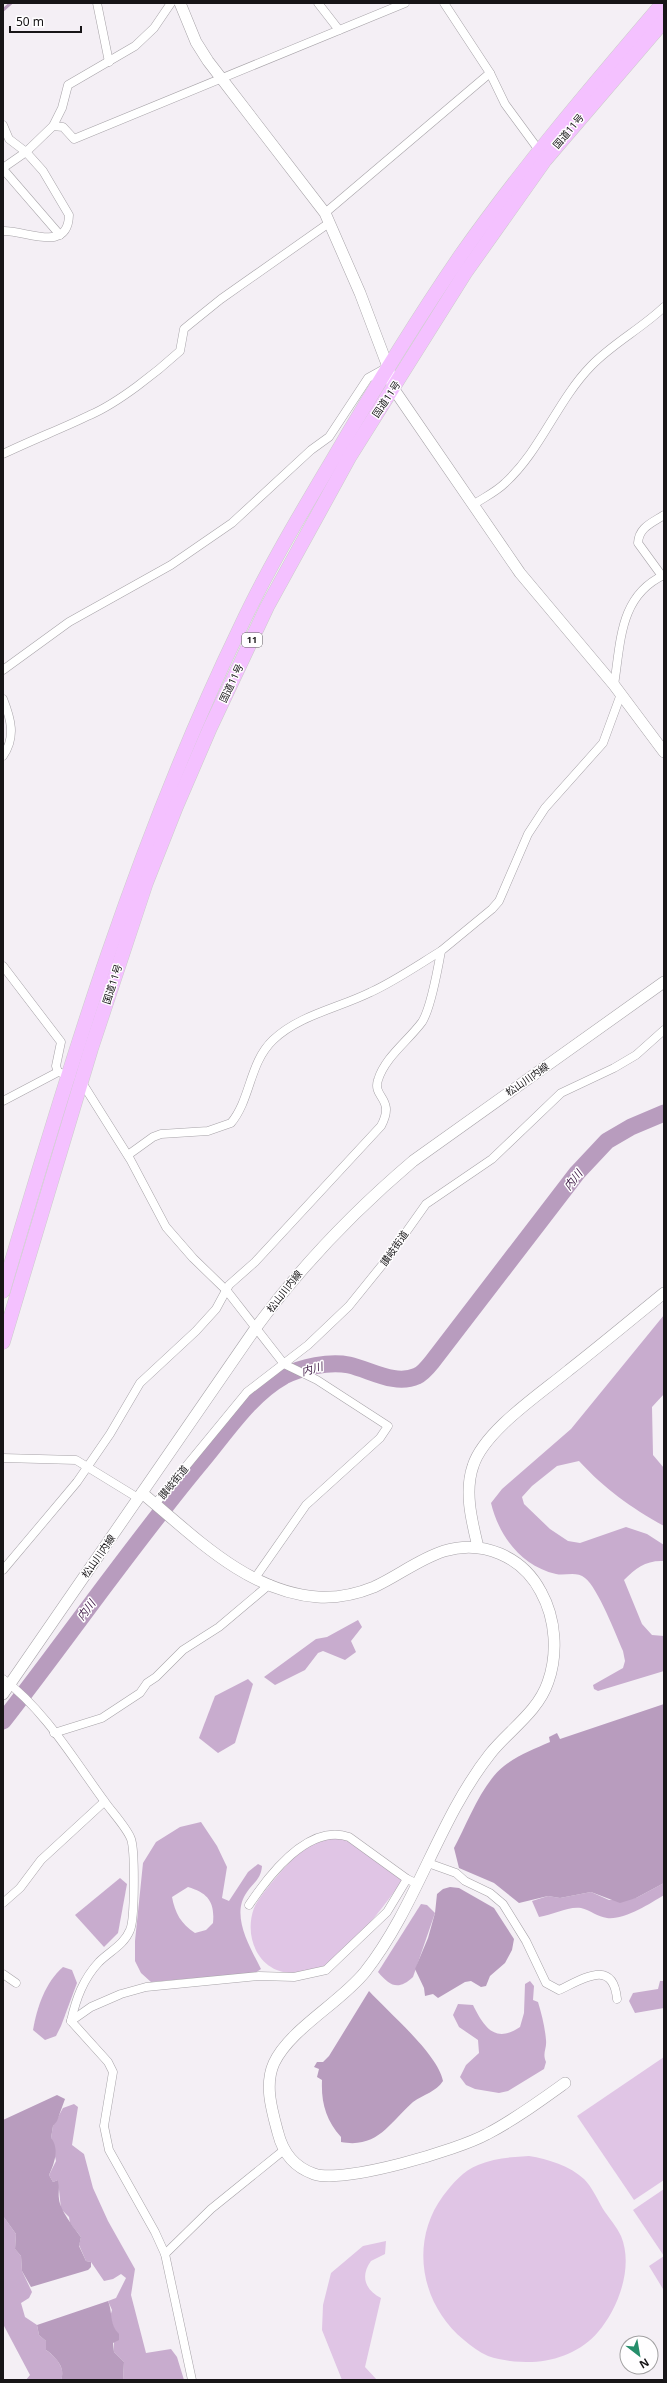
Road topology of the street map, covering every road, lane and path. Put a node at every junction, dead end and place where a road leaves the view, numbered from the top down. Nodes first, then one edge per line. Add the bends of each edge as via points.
1 (96, 3) edge
2 (171, 3) edge
3 (180, 3) edge
4 (318, 3) edge
5 (405, 3) edge
6 (444, 3) edge
7 (663, 3) edge
8 (664, 21) edge
9 (339, 30) junction
10 (109, 62) junction
11 (490, 73) junction
12 (223, 79) junction
13 (3, 125) edge
14 (53, 126) junction
15 (26, 152) junction
16 (542, 155) junction
17 (3, 168) edge
18 (327, 218) junction
19 (3, 231) edge
20 (60, 235) junction
21 (664, 307) edge
22 (388, 367) junction
23 (393, 388) junction
24 (3, 454) edge
25 (473, 505) junction
26 (664, 515) edge
27 (663, 575) edge
28 (3, 670) edge
29 (614, 685) junction
30 (621, 694) junction
31 (3, 699) edge
32 (664, 752) edge
33 (3, 756) edge
34 (441, 951) junction
35 (3, 966) edge
36 (664, 982) edge
37 (664, 1030) edge
38 (70, 1076) junction
39 (3, 1101) edge
40 (128, 1155) junction
41 (227, 1291) junction
42 (664, 1293) edge
43 (7, 1294) edge
44 (255, 1329) junction
45 (3, 1342) edge
46 (287, 1366) junction
47 (3, 1458) edge
48 (87, 1465) junction
49 (140, 1495) junction
50 (157, 1505) junction
51 (478, 1547) junction
52 (3, 1570) edge
53 (255, 1578) junction
54 (270, 1584) junction
55 (10, 1684) edge
56 (3, 1694) edge
57 (54, 1733) junction
58 (104, 1802) junction
59 (428, 1864) junction
60 (407, 1879) junction
61 (418, 1884) junction
62 (3, 1903) edge
63 (249, 1905) dead end
64 (3, 1974) edge
65 (16, 1983) dead end
66 (617, 1999) dead end
67 (71, 2021) junction
68 (565, 2083) dead end
69 (284, 2150) junction
70 (165, 2254) junction
71 (192, 2380) edge

1 - 10 street
2 - 10 street via 154,28 135,46
3 - 12 street via 196,42
4 - 9 street
5 - 9 street
6 - 11 street
7 - 16 highway, 国道11号 / 11
8 - 16 highway, 国道11号 / 11
9 - 12 street
10 - 14 street via 68,86 62,108
11 - 16 street via 505,104
11 - 18 street
12 - 14 street via 74,139 63,127
12 - 18 street
13 - 15 street via 8,139
14 - 15 street
15 - 17 street
15 - 20 street via 53,185 69,215 67,230
16 - 22 highway, 国道11号 / 11 via 461,255
16 - 23 highway, 国道11号 / 11
17 - 20 street
18 - 22 street via 360,293
18 - 24 street via 184,329 180,351 109,404 91,415 49,431
19 - 20 street via 40,237
21 - 25 street via 643,326 615,343 590,366 557,409 529,455 505,483
22 - 23 street
22 - 28 street via 368,378 329,437 311,450 232,523 171,565 69,622
22 - 38 highway, 国道11号 / 11 via 290,530 240,627 158,814 122,912
23 - 25 street
23 - 38 highway, 国道11号 / 11 via 350,456 298,548 210,728 176,807
25 - 29 street via 520,573
26 - 27 street via 638,535 638,543
27 - 29 street via 646,586 631,603 624,623
29 - 30 street
30 - 32 street
30 - 34 street via 603,743 545,808 528,834 499,901
31 - 33 street via 12,734 9,747
34 - 40 street via 372,992 292,1026 273,1040 260,1058 244,1100 231,1123 208,1131 161,1134
34 - 41 street via 439,967 422,1021 396,1051 377,1081 377,1089 387,1107 387,1115 381,1126
35 - 38 street via 61,1042 56,1066
36 - 44 street, 松山川内線 via 401,1171 310,1260
37 - 46 street, 讃岐街道 via 625,1061 561,1093 492,1159 426,1204 387,1259 349,1306
38 - 39 street
38 - 40 street
38 - 43 highway, 国道11号 / 11
40 - 41 street via 166,1227
41 - 44 street
41 - 48 street via 216,1309 196,1331 140,1383 110,1434
42 - 51 street via 538,1395 488,1440 473,1466 470,1481 470,1509
43 - 45 highway, 国道11号 / 11
44 - 46 street
44 - 49 street, 松山川内線
46 - 50 street, 讃岐街道 via 247,1392 233,1406
46 - 53 street via 317,1380 388,1426 380,1438 306,1505
47 - 48 street via 76,1460
48 - 49 street
48 - 52 street via 77,1482
49 - 50 street
49 - 55 street, 松山川内線
50 - 53 street via 208,1548
51 - 54 street via 443,1551 358,1593 320,1597
51 - 59 street via 502,1554 524,1568 533,1578 546,1602 550,1616 554,1658 543,1694 490,1754 473,1778
53 - 54 street
54 - 57 street via 219,1627 183,1650 140,1693 102,1718
55 - 56 street, 松山川内線
55 - 57 street
57 - 58 street
58 - 62 street via 41,1860 20,1888
58 - 67 street via 131,1839 133,1908 130,1929 122,1943 99,1962 86,1979 76,2000
59 - 61 street
59 - 66 street via 456,1873 465,1881 490,1893 503,1904 526,1941 546,1983 559,1990 591,1975 603,1974 610,1977 614,1984
60 - 61 street
60 - 63 street via 349,1837 326,1835 308,1842 292,1855 258,1891
60 - 67 street via 387,1912 326,1970 294,1977 259,1976 146,1988 121,1994
61 - 69 street via 387,1940 364,1973 285,2044 274,2064 270,2076 270,2096
64 - 65 street
67 - 70 street via 108,2062 113,2072 104,2126 109,2150
68 - 69 street via 486,2135 424,2158 348,2174 324,2176 297,2165
69 - 70 street via 211,2209
70 - 71 street

